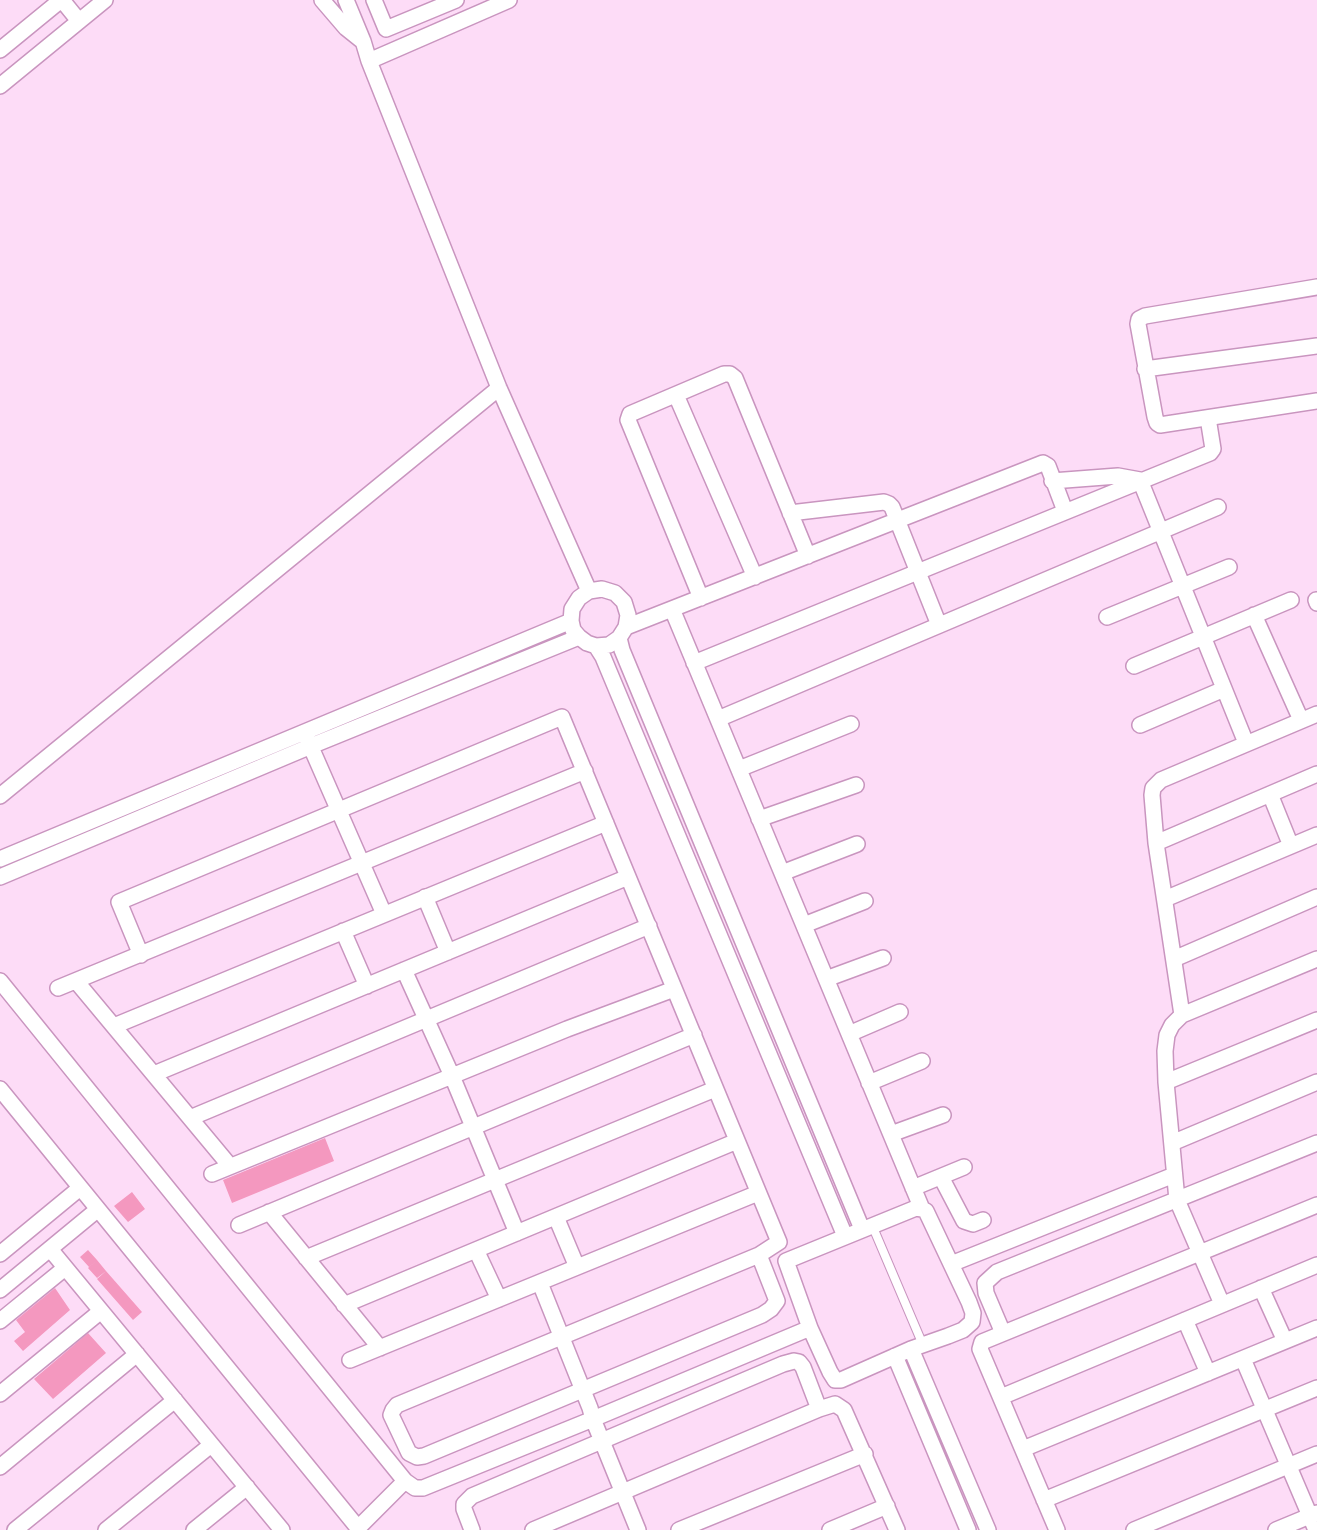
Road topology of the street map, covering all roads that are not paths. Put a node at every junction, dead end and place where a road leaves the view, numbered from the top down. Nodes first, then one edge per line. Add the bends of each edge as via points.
1 (62, 0) edge
2 (105, 0) edge
3 (322, 0) edge
4 (346, 0) edge
5 (374, 0) edge
6 (456, 0) edge
7 (509, 0) edge
8 (79, 21) junction
9 (363, 41) junction
10 (0, 50) edge
11 (369, 61) junction
12 (0, 86) edge
13 (1317, 287) edge
14 (1317, 346) edge
15 (1145, 370) junction
16 (499, 388) junction
17 (676, 395) junction
18 (1317, 401) edge
19 (1208, 418) junction
20 (1140, 480) junction
21 (1052, 481) junction
22 (1218, 507) dead end
23 (1065, 511) junction
24 (790, 513) junction
25 (897, 520) junction
26 (1161, 532) junction
27 (808, 556) junction
28 (1228, 566) dead end
29 (918, 572) junction
30 (755, 577) junction
31 (1183, 586) junction
32 (590, 591) junction
33 (701, 598) junction
34 (1291, 600) dead end
35 (672, 609) junction
36 (1254, 615) junction
37 (1107, 617) dead end
38 (571, 621) junction
39 (939, 625) junction
40 (623, 633) junction
41 (579, 637) junction
42 (1203, 637) junction
43 (596, 646) junction
44 (694, 663) junction
45 (1134, 666) dead end
46 (1224, 689) junction
47 (1317, 714) edge
48 (718, 719) junction
49 (1301, 720) junction
50 (851, 724) dead end
51 (1140, 725) dead end
52 (304, 732) junction
53 (1246, 743) junction
54 (311, 746) junction
55 (739, 769) junction
56 (585, 771) junction
57 (1317, 774) edge
58 (856, 785) dead end
59 (1270, 794) junction
60 (0, 796) edge
61 (340, 810) junction
62 (759, 818) junction
63 (606, 823) junction
64 (1317, 835) edge
65 (1156, 843) junction
66 (857, 844) dead end
67 (1291, 846) junction
68 (0, 859) edge
69 (363, 863) junction
70 (782, 873) junction
71 (0, 877) edge
72 (628, 877) junction
73 (425, 897) junction
74 (1317, 897) edge
75 (1165, 899) junction
76 (865, 902) dead end
77 (384, 914) junction
78 (804, 925) junction
79 (648, 926) junction
80 (343, 931) junction
81 (448, 952) junction
82 (140, 955) junction
83 (883, 958) dead end
84 (1174, 959) junction
85 (1317, 959) edge
86 (404, 970) junction
87 (826, 979) junction
88 (0, 981) edge
89 (76, 981) junction
90 (368, 986) junction
91 (58, 988) dead end
92 (674, 989) junction
93 (900, 1012) dead end
94 (1182, 1015) junction
95 (426, 1019) junction
96 (1317, 1020) edge
97 (114, 1026) junction
98 (849, 1034) junction
99 (694, 1036) junction
100 (922, 1061) dead end
101 (154, 1074) junction
102 (452, 1076) junction
103 (1166, 1082) junction
104 (1317, 1082) edge
105 (870, 1084) junction
106 (716, 1088) junction
107 (0, 1089) edge
108 (942, 1114) dead end
109 (190, 1118) junction
110 (474, 1127) junction
111 (891, 1134) junction
112 (737, 1141) junction
113 (1172, 1142) junction
114 (1317, 1143) edge
115 (230, 1166) junction
116 (964, 1167) dead end
117 (212, 1174) dead end
118 (1174, 1175) junction
119 (941, 1177) junction
120 (495, 1179) junction
121 (80, 1188) junction
122 (913, 1188) junction
123 (758, 1193) junction
124 (1177, 1200) junction
125 (1317, 1205) edge
126 (922, 1209) junction
127 (97, 1210) junction
128 (269, 1212) junction
129 (556, 1217) junction
130 (983, 1220) dead end
131 (240, 1225) dead end
132 (867, 1227) junction
133 (517, 1233) junction
134 (845, 1236) junction
135 (50, 1249) junction
136 (476, 1250) junction
137 (1200, 1253) junction
138 (0, 1254) edge
139 (759, 1255) junction
140 (306, 1258) junction
141 (951, 1264) junction
142 (1317, 1265) edge
143 (65, 1268) junction
144 (577, 1268) junction
145 (540, 1283) junction
146 (1261, 1288) junction
147 (0, 1290) edge
148 (499, 1300) junction
149 (344, 1304) junction
150 (1222, 1304) junction
151 (101, 1311) junction
152 (1185, 1320) junction
153 (0, 1321) edge
154 (810, 1328) junction
155 (1317, 1328) edge
156 (1004, 1333) junction
157 (561, 1336) junction
158 (1284, 1342) junction
159 (917, 1347) junction
160 (380, 1348) junction
161 (136, 1354) junction
162 (895, 1356) junction
163 (1243, 1359) junction
164 (350, 1360) dead end
165 (1208, 1373) junction
166 (1317, 1388) edge
167 (582, 1389) junction
168 (0, 1394) edge
169 (1001, 1396) junction
170 (174, 1400) junction
171 (819, 1409) junction
172 (1265, 1410) junction
173 (593, 1419) junction
174 (603, 1440) junction
175 (211, 1445) junction
176 (1023, 1449) junction
177 (865, 1454) junction
178 (1317, 1454) edge
179 (0, 1466) edge
180 (1289, 1466) junction
181 (405, 1481) junction
182 (247, 1487) junction
183 (623, 1492) junction
184 (1044, 1500) junction
185 (887, 1506) junction
186 (1314, 1514) edge
187 (19, 1529) edge
188 (358, 1529) edge
189 (683, 1529) edge
190 (106, 1530) edge
191 (194, 1530) edge
192 (282, 1530) edge
193 (472, 1530) edge
194 (533, 1530) edge
195 (638, 1530) edge
196 (830, 1530) edge
197 (897, 1530) edge
198 (968, 1530) edge
199 (988, 1530) edge
200 (1057, 1530) edge
201 (1134, 1530) edge
202 (1276, 1530) edge
203 (1316, 1530) edge

1 - 8 street
1 - 10 street
2 - 8 street
3 - 9 street via 346,28
4 - 9 street
5 - 6 street via 386,29
7 - 11 street
8 - 12 street
9 - 11 street
11 - 16 street
13 - 15 street via 1142,316 1138,324
14 - 15 street
15 - 19 street via 1158,424
16 - 32 street
16 - 60 street
17 - 24 street via 724,374 734,377
17 - 30 street
17 - 33 street via 630,414 628,420
18 - 19 street
19 - 20 street via 1213,449 1210,453
20 - 21 street via 1118,476
20 - 23 street
20 - 26 street
21 - 23 street
21 - 25 street via 1048,466 1043,463
22 - 26 street
23 - 29 street
24 - 25 street via 884,502 892,507
24 - 27 street
25 - 27 street
25 - 29 street
26 - 31 street
26 - 39 street
27 - 30 street
28 - 31 street
29 - 39 street
29 - 44 street
30 - 33 street
31 - 37 street
31 - 42 street
32 - 38 street via 579,598 572,609
32 - 40 street via 602,589 615,593 624,602 628,615
33 - 35 street
34 - 36 street
35 - 40 street
35 - 44 street
36 - 42 street
36 - 49 street
38 - 41 street
38 - 52 street
39 - 48 street
40 - 43 street via 608,645
40 - 132 street via 626,659
41 - 43 street
41 - 54 street
42 - 45 street
42 - 46 street
43 - 134 street
44 - 48 street
46 - 51 street
46 - 53 street
47 - 49 street
48 - 55 street
49 - 53 street
50 - 55 street
52 - 54 street
52 - 68 street
53 - 65 street via 1155,785 1152,795
54 - 61 street
54 - 71 street
55 - 62 street
56 - 61 street via 562,717
56 - 63 street
56 - 69 street
57 - 59 street
58 - 62 street
59 - 65 street
59 - 67 street
61 - 69 street
61 - 82 street via 119,902
62 - 70 street
63 - 72 street
63 - 73 street
64 - 67 street
65 - 75 street
66 - 70 street
67 - 75 street
69 - 77 street
69 - 82 street
70 - 78 street
72 - 79 street
72 - 81 street
73 - 77 street
73 - 81 street
74 - 84 street
75 - 84 street
76 - 78 street
77 - 80 street
78 - 87 street
79 - 92 street
79 - 95 street
80 - 90 street
80 - 97 street
81 - 86 street
82 - 89 street
83 - 87 street
84 - 94 street
85 - 94 street
86 - 90 street
86 - 95 street
87 - 98 street
88 - 181 street
89 - 91 street
89 - 97 street
90 - 101 street
92 - 99 street
92 - 102 street via 567,1028
93 - 98 street
94 - 103 street via 1167,1036
95 - 102 street
95 - 109 street
96 - 103 street
97 - 101 street
98 - 105 street
99 - 106 street
99 - 110 street
100 - 105 street
101 - 109 street
102 - 110 street
102 - 115 street
103 - 113 street
104 - 113 street
105 - 111 street
106 - 112 street
106 - 120 street
107 - 121 street
108 - 111 street
109 - 115 street
110 - 120 street
110 - 128 street
111 - 122 street
112 - 123 street
112 - 129 street
113 - 118 street
114 - 124 street
115 - 117 street
116 - 119 street
118 - 124 street
118 - 141 street
119 - 122 street
119 - 130 street via 964,1221 973,1224
120 - 133 street
120 - 140 street
121 - 127 street
121 - 138 street
122 - 126 street
123 - 139 street via 779,1242
123 - 144 street
124 - 137 street
124 - 156 street via 989,1278 985,1283 986,1293
125 - 137 street
126 - 132 street via 916,1208
126 - 141 street
127 - 135 street
127 - 188 street
128 - 131 street
128 - 140 street
129 - 133 street
129 - 144 street
132 - 134 street
132 - 159 lane
133 - 136 street
134 - 154 street via 786,1261
135 - 143 street
135 - 147 street
136 - 148 street
136 - 149 street
137 - 150 street
137 - 156 street
139 - 157 street
139 - 167 street via 776,1296 772,1309
140 - 149 street
141 - 159 street via 973,1313 972,1322 963,1330
142 - 146 street
143 - 151 street
143 - 153 street
144 - 145 street
145 - 148 street
145 - 157 street
146 - 150 street
146 - 158 street
148 - 160 street
149 - 160 street
150 - 152 street
151 - 161 street
151 - 168 street
152 - 165 street
152 - 169 street
154 - 162 street via 835,1380
154 - 173 street
155 - 158 street
156 - 169 street via 984,1341 980,1348
157 - 167 street
157 - 167 street via 397,1405 391,1415 409,1453 421,1457
158 - 163 street
159 - 162 street
159 - 199 street
160 - 164 street
161 - 170 street
161 - 179 street
162 - 198 street
163 - 165 street
163 - 172 street
165 - 176 street
166 - 172 street
167 - 173 street
169 - 176 street
170 - 175 street
170 - 187 street
171 - 174 street via 803,1367 794,1361
171 - 177 street via 835,1404 844,1410
171 - 183 street
172 - 180 street
172 - 184 street
173 - 174 street
173 - 181 street via 422,1488 415,1488
174 - 183 street
174 - 193 street via 472,1496 464,1509
175 - 182 street
175 - 190 street
176 - 184 street
177 - 185 street
177 - 189 street
178 - 180 street
180 - 186 street
180 - 201 street
181 - 188 street
182 - 191 street
182 - 192 street
183 - 194 street
183 - 195 street
184 - 200 street
185 - 196 street
185 - 197 street
186 - 202 street
186 - 203 street

